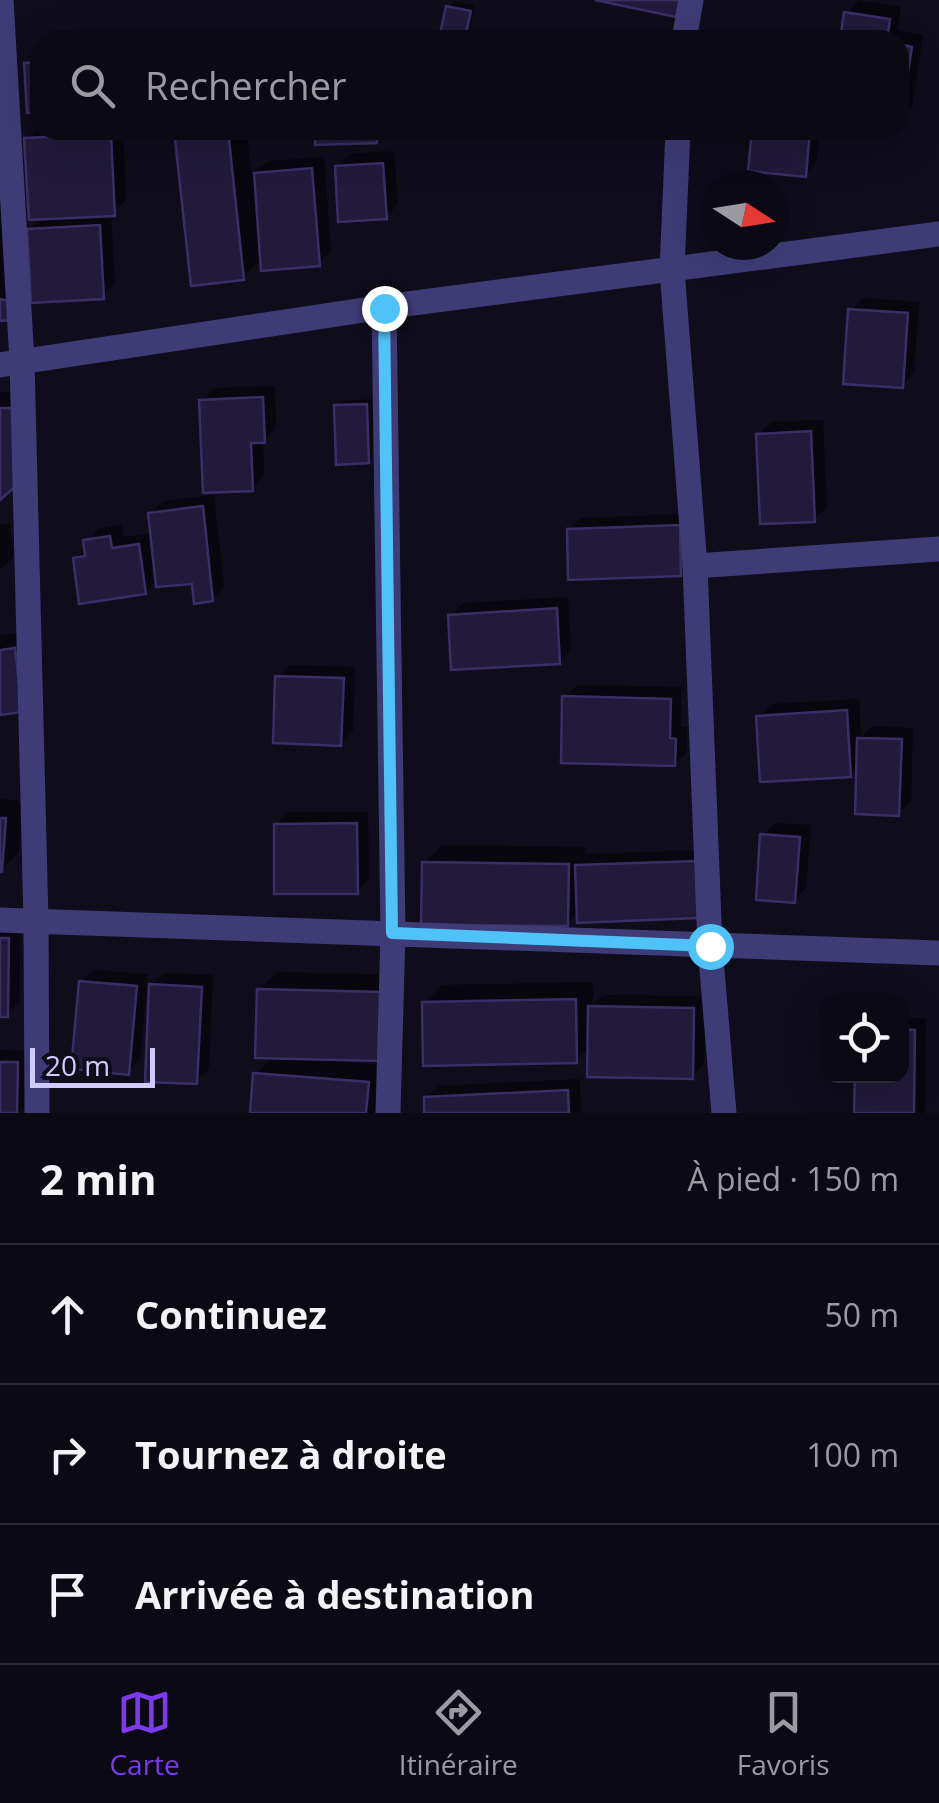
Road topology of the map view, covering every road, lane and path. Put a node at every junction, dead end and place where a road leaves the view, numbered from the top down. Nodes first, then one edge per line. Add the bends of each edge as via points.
1 (1, 0) edge
2 (691, 0) edge
3 (686, 30) edge
4 (678, 140) edge
5 (939, 234) edge
6 (672, 270) junction
7 (384, 308) junction
8 (11, 363) edge
9 (939, 549) edge
10 (695, 566) junction
11 (0, 920) edge
12 (36, 922) junction
13 (392, 933) junction
14 (710, 946) junction
15 (939, 953) edge
16 (37, 1113) edge
17 (388, 1113) edge
18 (724, 1113) edge

1 - 8 street
2 - 3 street
4 - 6 street
5 - 6 street
6 - 7 street
6 - 10 street
7 - 8 street
7 - 13 street
8 - 12 street
9 - 10 street
10 - 14 street
11 - 12 street
12 - 13 street
12 - 16 street
13 - 14 street
13 - 17 street
14 - 15 street
14 - 18 street

